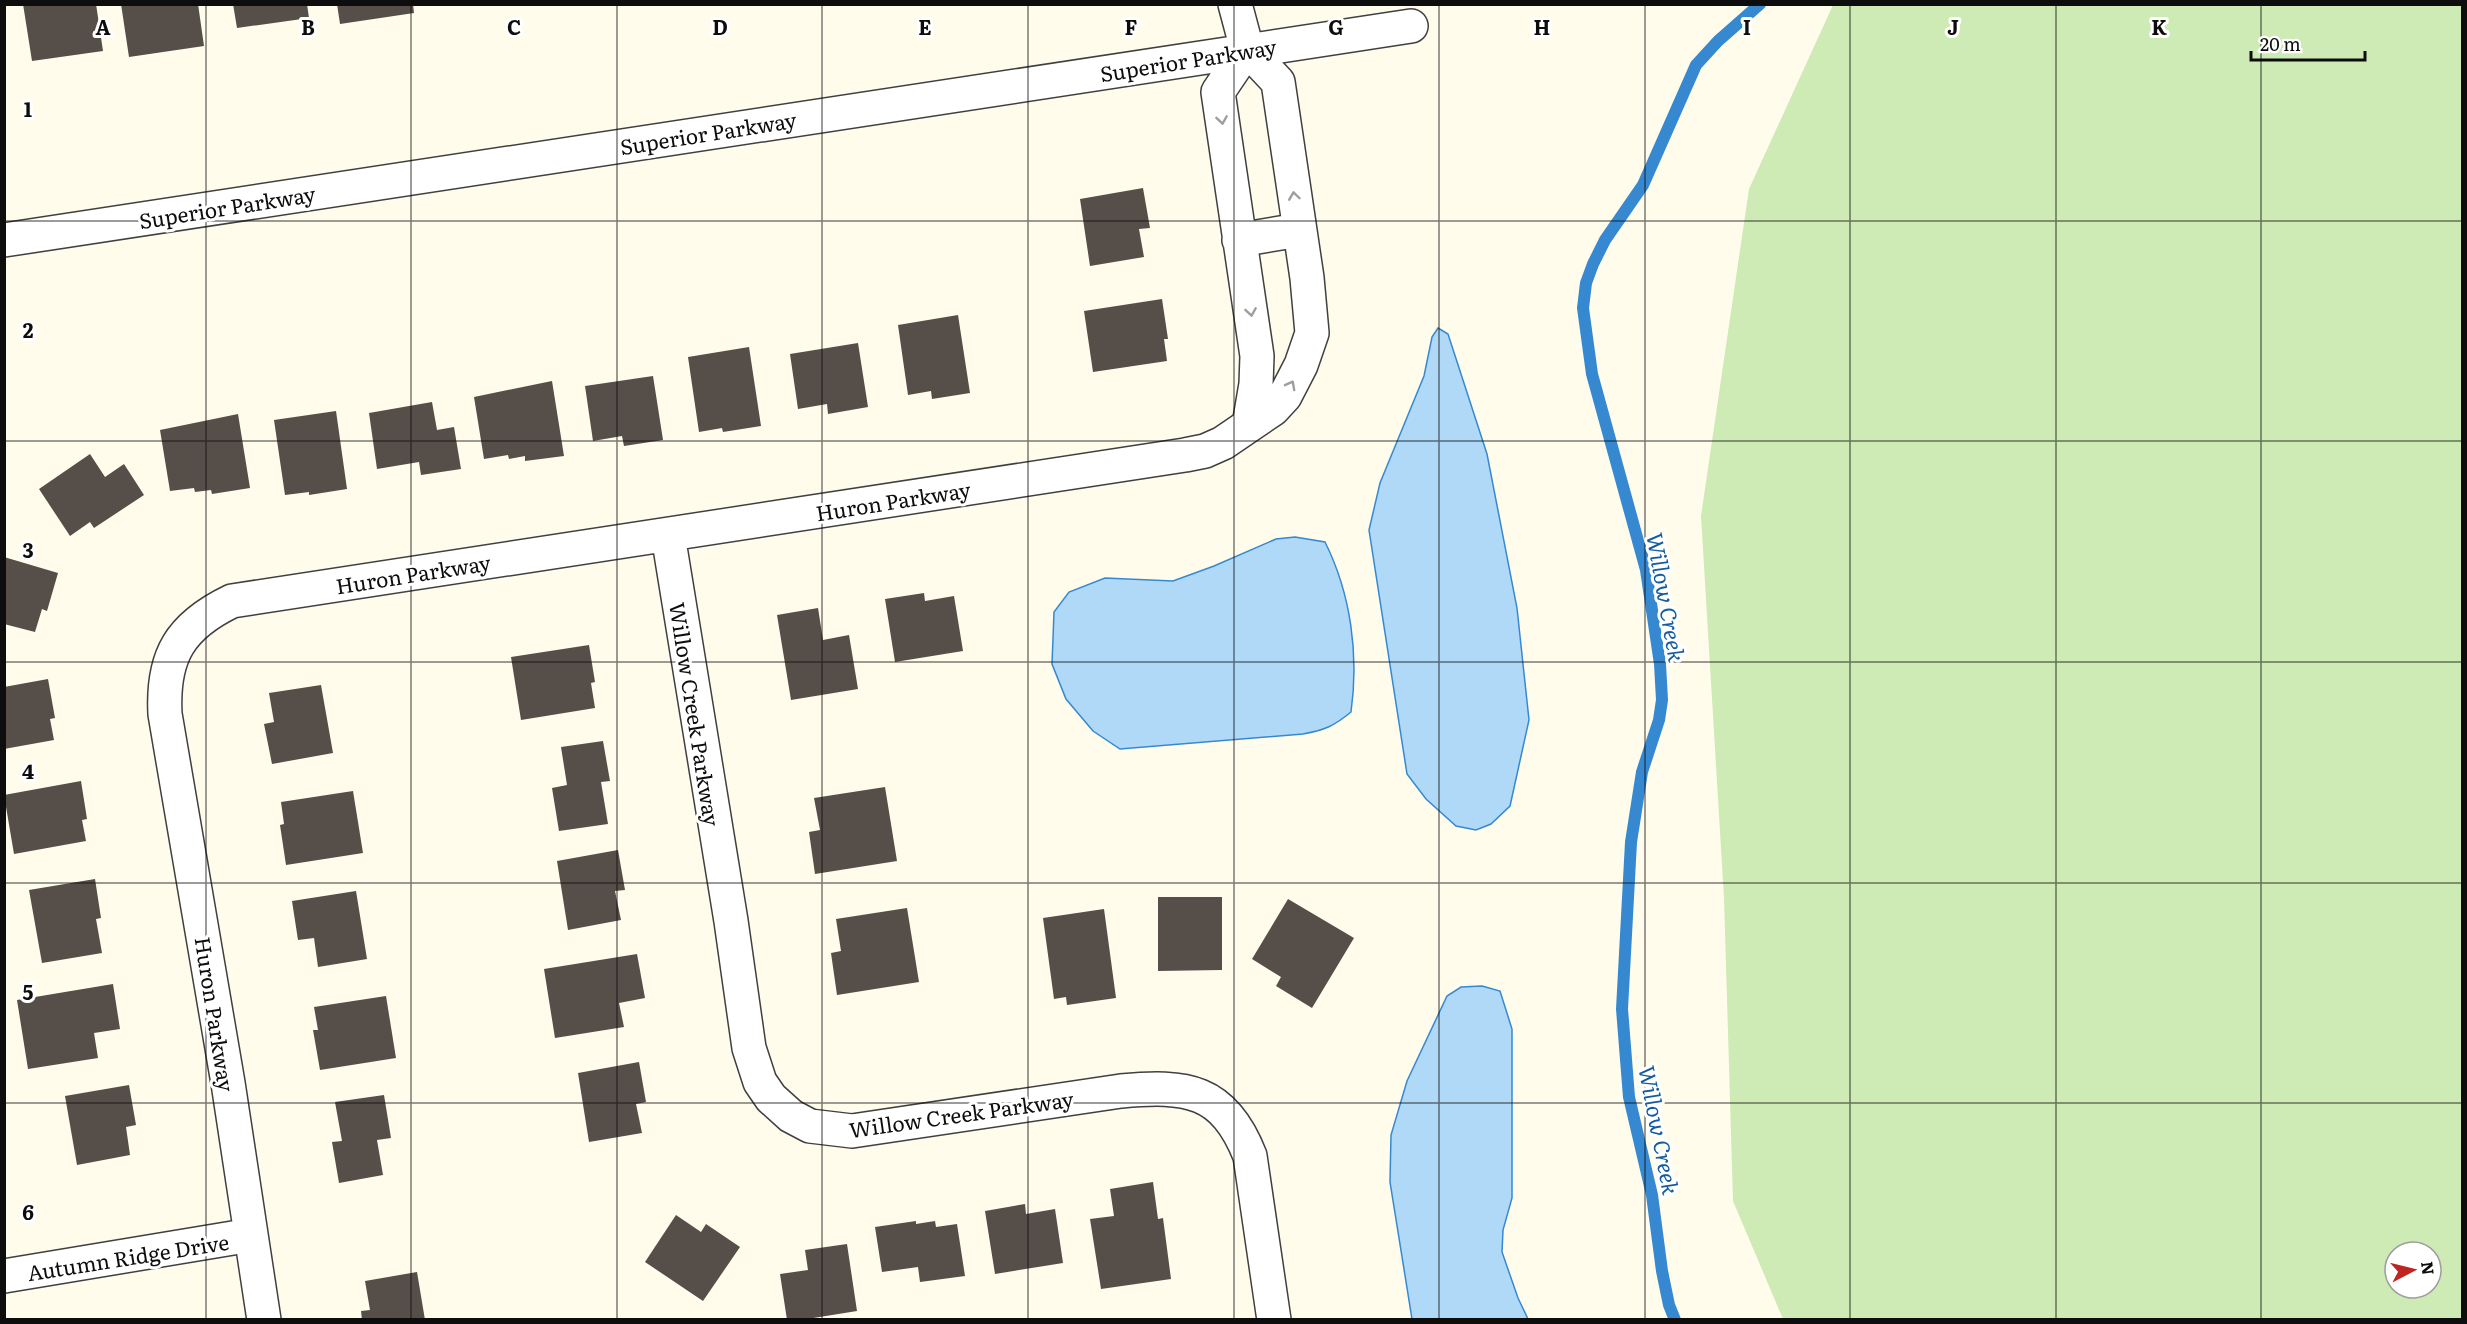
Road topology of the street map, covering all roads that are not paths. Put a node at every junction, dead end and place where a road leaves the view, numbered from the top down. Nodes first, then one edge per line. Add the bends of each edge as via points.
1 (1235, 4) edge
2 (1411, 26) dead end
3 (1247, 49) junction
4 (1299, 230) junction
5 (4, 240) edge
6 (1239, 240) junction
7 (1249, 425) junction
8 (668, 535) junction
9 (251, 1235) junction
10 (4, 1276) edge
11 (264, 1320) edge
12 (1274, 1320) edge

1 - 3 street, Huron Parkway
2 - 3 street, Superior Parkway
4 -> 3 street, Huron Parkway via 1278,82
3 - 5 street, Superior Parkway
3 -> 6 street via 1218,92
4 - 6 street
7 -> 4 street, Huron Parkway via 1285,396 1312,333
6 -> 7 street via 1257,356
7 - 8 street, Huron Parkway via 1223,443 1185,455
8 - 9 street, Huron Parkway via 232,601 192,627 175,650 165,679 165,714
8 - 12 street, Willow Creek Parkway via 749,1048 760,1082 771,1098 810,1126 852,1131 1121,1091 1166,1088 1199,1096 1227,1115 1250,1156
9 - 10 street, Autumn Ridge Drive
9 - 11 street, Huron Parkway

